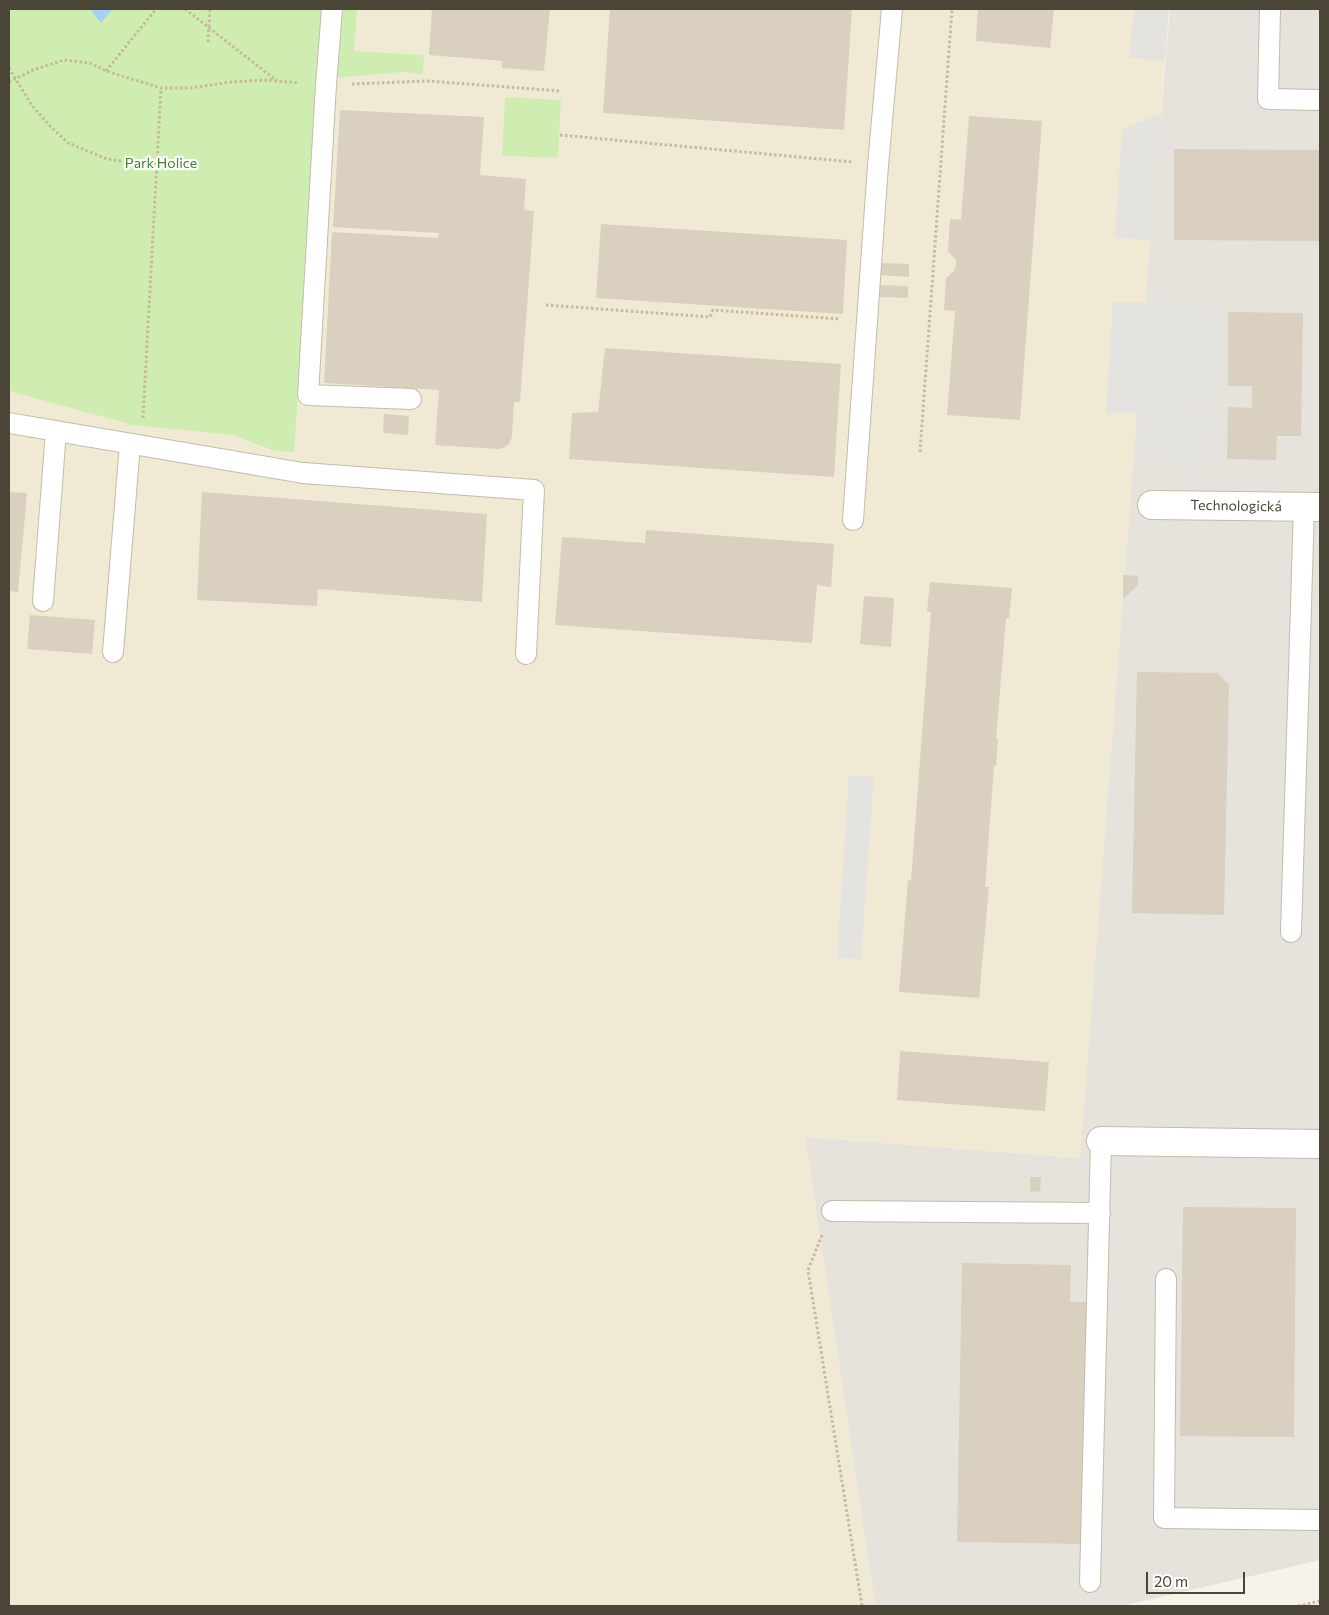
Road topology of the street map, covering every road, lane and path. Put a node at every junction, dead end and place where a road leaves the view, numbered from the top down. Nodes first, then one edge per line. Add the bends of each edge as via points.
1 (156, 9) edge
2 (186, 9) edge
3 (210, 9) edge
4 (332, 9) edge
5 (892, 9) edge
6 (952, 9) edge
7 (1270, 9) edge
8 (209, 27) junction
9 (208, 42) dead end
10 (9, 68) edge
11 (106, 72) junction
12 (16, 78) junction
13 (9, 82) edge
14 (278, 82) junction
15 (326, 85) junction
16 (161, 88) junction
17 (560, 91) dead end
18 (1320, 100) edge
19 (560, 135) dead end
20 (157, 163) junction
21 (878, 165) junction
22 (546, 305) dead end
23 (867, 320) junction
24 (411, 399) dead end
25 (9, 424) edge
26 (56, 431) junction
27 (136, 445) junction
28 (920, 452) dead end
29 (1152, 504) dead end
30 (1312, 507) edge
31 (852, 520) dead end
32 (43, 601) dead end
33 (113, 652) dead end
34 (526, 654) dead end
35 (1291, 932) dead end
36 (1101, 1141) joint
37 (1320, 1144) edge
38 (832, 1211) joint
39 (1100, 1213) junction
40 (1166, 1279) dead end
41 (1320, 1520) edge
42 (1090, 1582) dead end
43 (1320, 1601) edge
44 (862, 1606) edge
45 (1298, 1606) edge

1 - 11 path
2 - 8 path
3 - 8 path
4 - 15 lane
5 - 21 lane
6 - 28 path
7 - 18 lane via 1268,99
8 - 9 path
8 - 14 path
10 - 12 path
11 - 12 path via 90,63 64,60
11 - 16 path
12 - 13 path
12 - 20 path via 31,104 68,143 107,159
14 - 15 path
14 - 16 path via 267,80
15 - 17 path via 427,82
15 - 24 lane via 308,395
16 - 20 path
19 - 21 path
20 - 27 path
21 - 23 lane
22 - 23 path via 710,317 713,310
23 - 31 lane
25 - 26 lane
26 - 27 lane
26 - 32 lane
27 - 33 lane
27 - 34 lane via 303,473 534,490
29 - 30 street, Technologická
30 - 35 lane
36 - 37 street
36 - 39 lane
38 - 39 lane
38 - 44 path via 808,1270
39 - 42 lane
40 - 41 lane via 1164,1518
43 - 45 path

